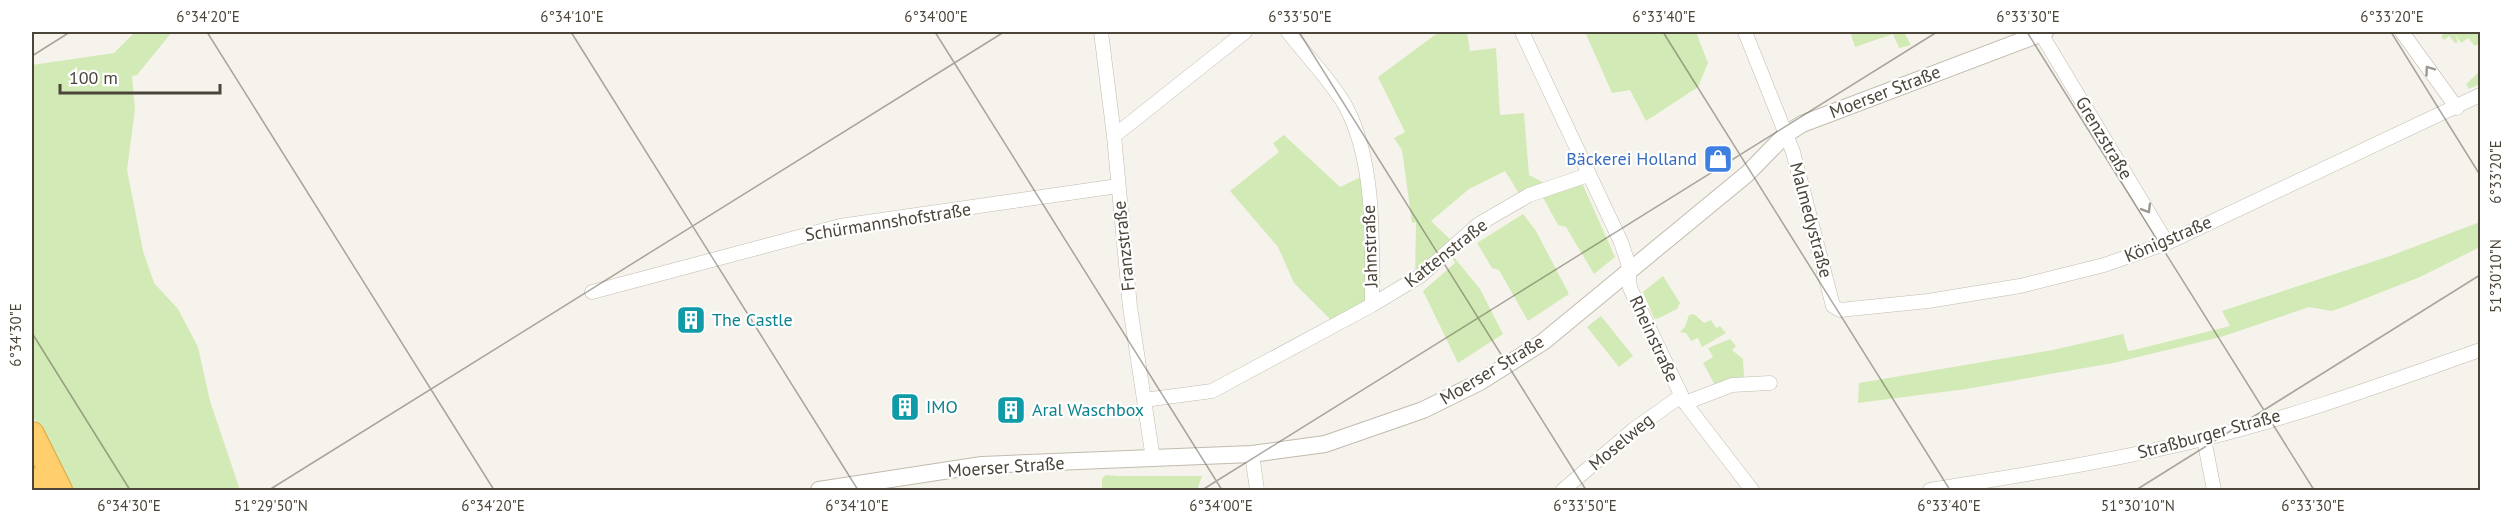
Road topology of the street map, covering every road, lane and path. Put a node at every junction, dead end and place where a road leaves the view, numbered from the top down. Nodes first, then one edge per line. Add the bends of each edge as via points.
1 (1101, 32) edge
2 (1245, 32) edge
3 (1288, 32) edge
4 (1522, 32) edge
5 (1745, 32) edge
6 (2042, 32) edge
7 (2402, 32) edge
8 (2481, 95) edge
9 (2457, 108) junction
10 (1785, 135) junction
11 (1114, 136) junction
12 (1588, 175) junction
13 (1118, 186) junction
14 (2167, 243) junction
15 (1627, 273) junction
16 (592, 292) dead end
17 (1372, 305) junction
18 (1833, 306) joint
19 (2481, 350) edge
20 (1770, 383) dead end
21 (1683, 399) junction
22 (1144, 400) junction
23 (32, 434) edge
24 (2204, 439) junction
25 (1252, 454) junction
26 (1153, 459) junction
27 (32, 480) edge
28 (37, 490) edge
29 (60, 490) edge
30 (819, 490) edge
31 (1257, 490) edge
32 (1563, 490) edge
33 (1752, 490) edge
34 (1930, 490) edge
35 (2214, 490) edge

1 - 11 street, Franzstraße
2 - 11 street
3 - 17 street, Jahnstraße via 1346,106 1358,137 1372,222
4 - 12 street
5 - 10 street, Malmedystraße
6 - 10 street, Moerser Straße via 1845,106
6 -> 14 street, Grenzstraße
9 -> 7 street
8 - 9 street, Königstraße
9 - 14 street, Königstraße
10 - 15 street, Moerser Straße via 1747,174
10 - 18 street, Malmedystraße via 1793,152
11 - 13 street, Franzstraße
12 - 15 street via 1626,255
12 - 17 street, Kattenstraße via 1528,195 1479,224 1420,276
13 - 16 street, Schürmannshofstraße via 840,226
13 - 22 street, Franzstraße
14 - 18 street, Königstraße via 2104,265 2020,286 1851,309
15 - 21 street, Rheinstraße via 1636,302
15 - 25 street, Moerser Straße via 1543,342 1480,382 1423,410 1325,444
17 - 22 street, Jahnstraße via 1212,391
19 - 24 street, Straßburger Straße
20 - 21 street, Rheinstraße via 1732,385
21 - 32 street, Moselweg via 1633,430
21 - 33 street, Rheinstraße
22 - 26 street, Franzstraße
23 - 29 highway
24 - 34 street, Straßburger Straße
24 - 35 street
25 - 26 street, Moerser Straße
25 - 31 street
26 - 30 street, Moerser Straße via 982,465
27 - 28 highway

